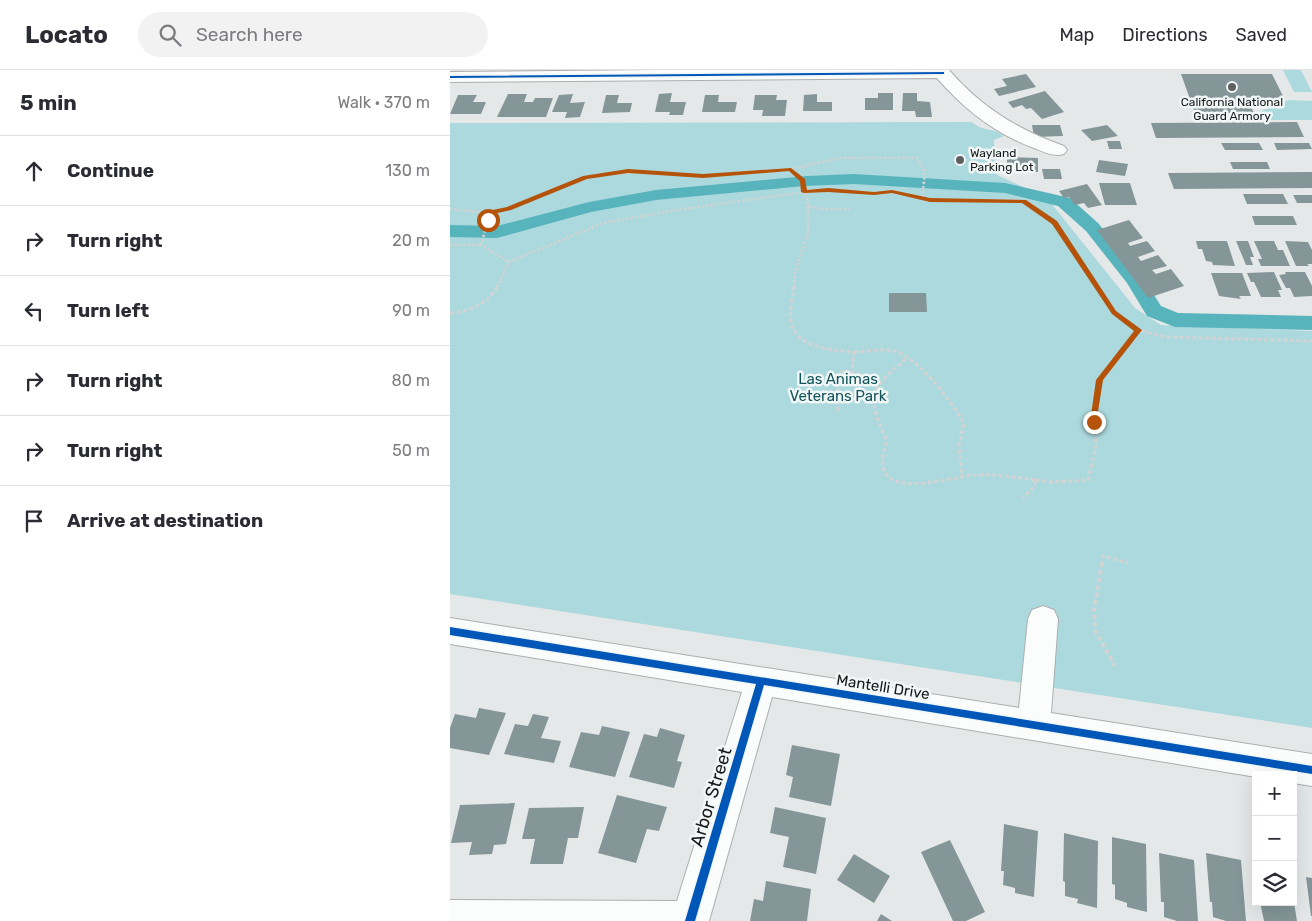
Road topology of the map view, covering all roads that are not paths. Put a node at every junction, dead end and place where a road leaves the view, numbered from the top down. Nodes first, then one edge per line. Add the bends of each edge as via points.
1 (941, 72) edge
2 (450, 77) edge
3 (1057, 150) dead end
4 (1043, 618) dead end
5 (450, 631) edge
6 (761, 681) junction
7 (1033, 725) junction
8 (1312, 770) edge
9 (450, 919) edge
10 (690, 921) edge

1 - 2 street
1 - 3 street via 985,117 1022,138
4 - 7 street
5 - 6 street, Mantelli Drive
6 - 7 street, Mantelli Drive
6 - 10 street, Arbor Street
7 - 8 street, Mantelli Drive
9 - 10 street

